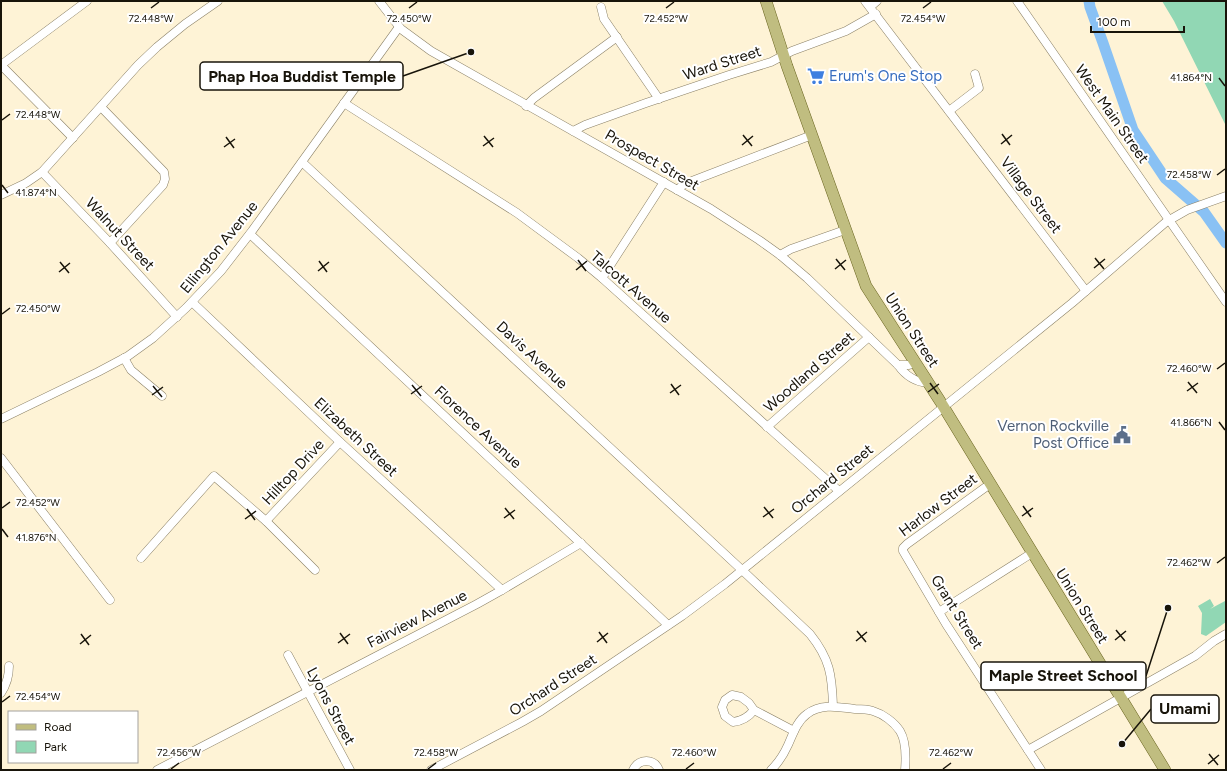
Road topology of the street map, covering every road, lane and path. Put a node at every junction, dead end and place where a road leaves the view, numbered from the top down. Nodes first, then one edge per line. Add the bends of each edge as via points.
1 (87, 1) edge
2 (218, 1) edge
3 (766, 1) edge
4 (877, 1) edge
5 (1017, 1) edge
6 (380, 2) edge
7 (868, 4) edge
8 (601, 6) dead end
9 (876, 14) junction
10 (399, 27) junction
11 (617, 37) junction
12 (784, 55) junction
13 (1, 65) edge
14 (975, 74) dead end
15 (659, 99) junction
16 (344, 103) junction
17 (526, 106) junction
18 (101, 107) junction
19 (949, 111) junction
20 (573, 131) junction
21 (812, 135) junction
22 (73, 138) junction
23 (302, 162) junction
24 (42, 172) junction
25 (664, 182) junction
26 (677, 190) junction
27 (1, 196) edge
28 (1226, 196) edge
29 (1169, 220) junction
30 (845, 230) junction
31 (250, 234) junction
32 (110, 243) junction
33 (780, 255) junction
34 (602, 278) junction
35 (1086, 291) junction
36 (192, 302) junction
37 (1226, 302) edge
38 (177, 317) junction
39 (869, 337) junction
40 (124, 358) junction
41 (916, 363) junction
42 (898, 365) junction
43 (928, 383) junction
44 (162, 396) dead end
45 (943, 407) junction
46 (1, 419) edge
47 (767, 427) junction
48 (340, 442) junction
49 (1, 458) edge
50 (990, 484) junction
51 (839, 491) junction
52 (266, 521) junction
53 (581, 543) junction
54 (903, 549) joint
55 (1032, 553) junction
56 (141, 558) dead end
57 (315, 570) dead end
58 (742, 570) junction
59 (502, 590) junction
60 (110, 600) dead end
61 (939, 612) junction
62 (668, 625) junction
63 (1226, 634) edge
64 (288, 656) dead end
65 (9, 666) dead end
66 (307, 692) junction
67 (1, 693) edge
68 (1121, 698) junction
69 (833, 706) junction
70 (754, 710) dead end
71 (794, 731) junction
72 (1028, 750) junction
73 (157, 770) edge
74 (350, 770) edge
75 (431, 770) edge
76 (633, 770) edge
77 (659, 770) edge
78 (771, 770) edge
79 (905, 770) edge
80 (1042, 770) edge
81 (1164, 770) edge

1 - 13 street
2 - 18 street via 157,47
3 - 12 main road, Union Street
4 - 7 street
5 - 29 street, West Main Street
6 - 10 street, Prospect Street
7 - 9 street, Village Street
8 - 11 street via 603,17
9 - 12 street, Ward Street via 846,31
9 - 19 street, Village Street
10 - 16 street, Ellington Avenue
10 - 17 street, Prospect Street via 431,51
11 - 15 street
11 - 17 street
12 - 15 street, Ward Street via 767,64
12 - 21 main road, Union Street
13 - 22 street
14 - 19 street via 979,88
15 - 20 street, Ward Street
16 - 23 street, Ellington Avenue
16 - 34 street, Talcott Avenue via 517,213
17 - 20 street, Prospect Street
18 - 22 street
18 - 32 street via 164,172 165,179 163,186
19 - 35 street, Village Street
20 - 25 street, Prospect Street
21 - 26 street via 687,183
21 - 30 main road, Union Street
22 - 24 street
23 - 31 street, Ellington Avenue
23 - 58 street, Davis Avenue
24 - 27 street
24 - 32 street, Walnut Street
25 - 26 street, Prospect Street
25 - 34 street
26 - 33 street, Prospect Street via 734,223
28 - 29 street, Orchard Street via 1187,210
29 - 35 street, Orchard Street
29 - 37 street, West Main Street
30 - 33 street
30 - 41 main road, Union Street via 866,286
31 - 36 street, Ellington Avenue
31 - 53 street, Florence Avenue
32 - 38 street, Walnut Street
33 - 39 street, Prospect Street
34 - 47 street, Talcott Avenue
35 - 45 street, Orchard Street
36 - 38 street, Ellington Avenue
36 - 48 street, Elizabeth Street
38 - 40 street, Ellington Avenue via 148,343
39 - 42 street, Prospect Street
39 - 47 street, Woodland Street
40 - 44 street via 132,370
40 - 46 street, Ellington Avenue
41 - 42 street
41 - 43 main road, Union Street
42 - 43 street, Prospect Street via 911,378
43 - 45 main road, Union Street
45 - 50 main road, Union Street
45 - 51 street, Orchard Street
47 - 51 street, Talcott Avenue
48 - 52 street, Hilltop Drive
48 - 59 street, Elizabeth Street
49 - 60 street
50 - 54 street, Harlow Street
50 - 55 main road, Union Street
51 - 58 street, Orchard Street
52 - 56 street, Hilltop Drive via 214,476
52 - 57 street, Hilltop Drive
53 - 59 street, Fairview Avenue
53 - 62 street, Florence Avenue
54 - 61 street, Grant Street
55 - 61 street
55 - 68 main road, Union Street
58 - 62 street, Orchard Street
58 - 69 street, Davis Avenue via 818,644 830,670
59 - 66 street, Fairview Avenue
61 - 72 street, Grant Street
62 - 75 street, Orchard Street via 530,718
63 - 68 street via 1195,656
64 - 66 street, Lyons Street
65 - 67 street via 9,679
66 - 73 street, Fairview Avenue
66 - 74 street, Lyons Street
68 - 72 street
68 - 81 main road, Union Street
69 - 71 street via 807,714
69 - 79 street via 872,711 892,722 900,731 903,742
70 - 71 street
71 - 78 street via 781,758
72 - 80 street, Grant Street
76 - 77 street via 638,763 646,760 655,764

